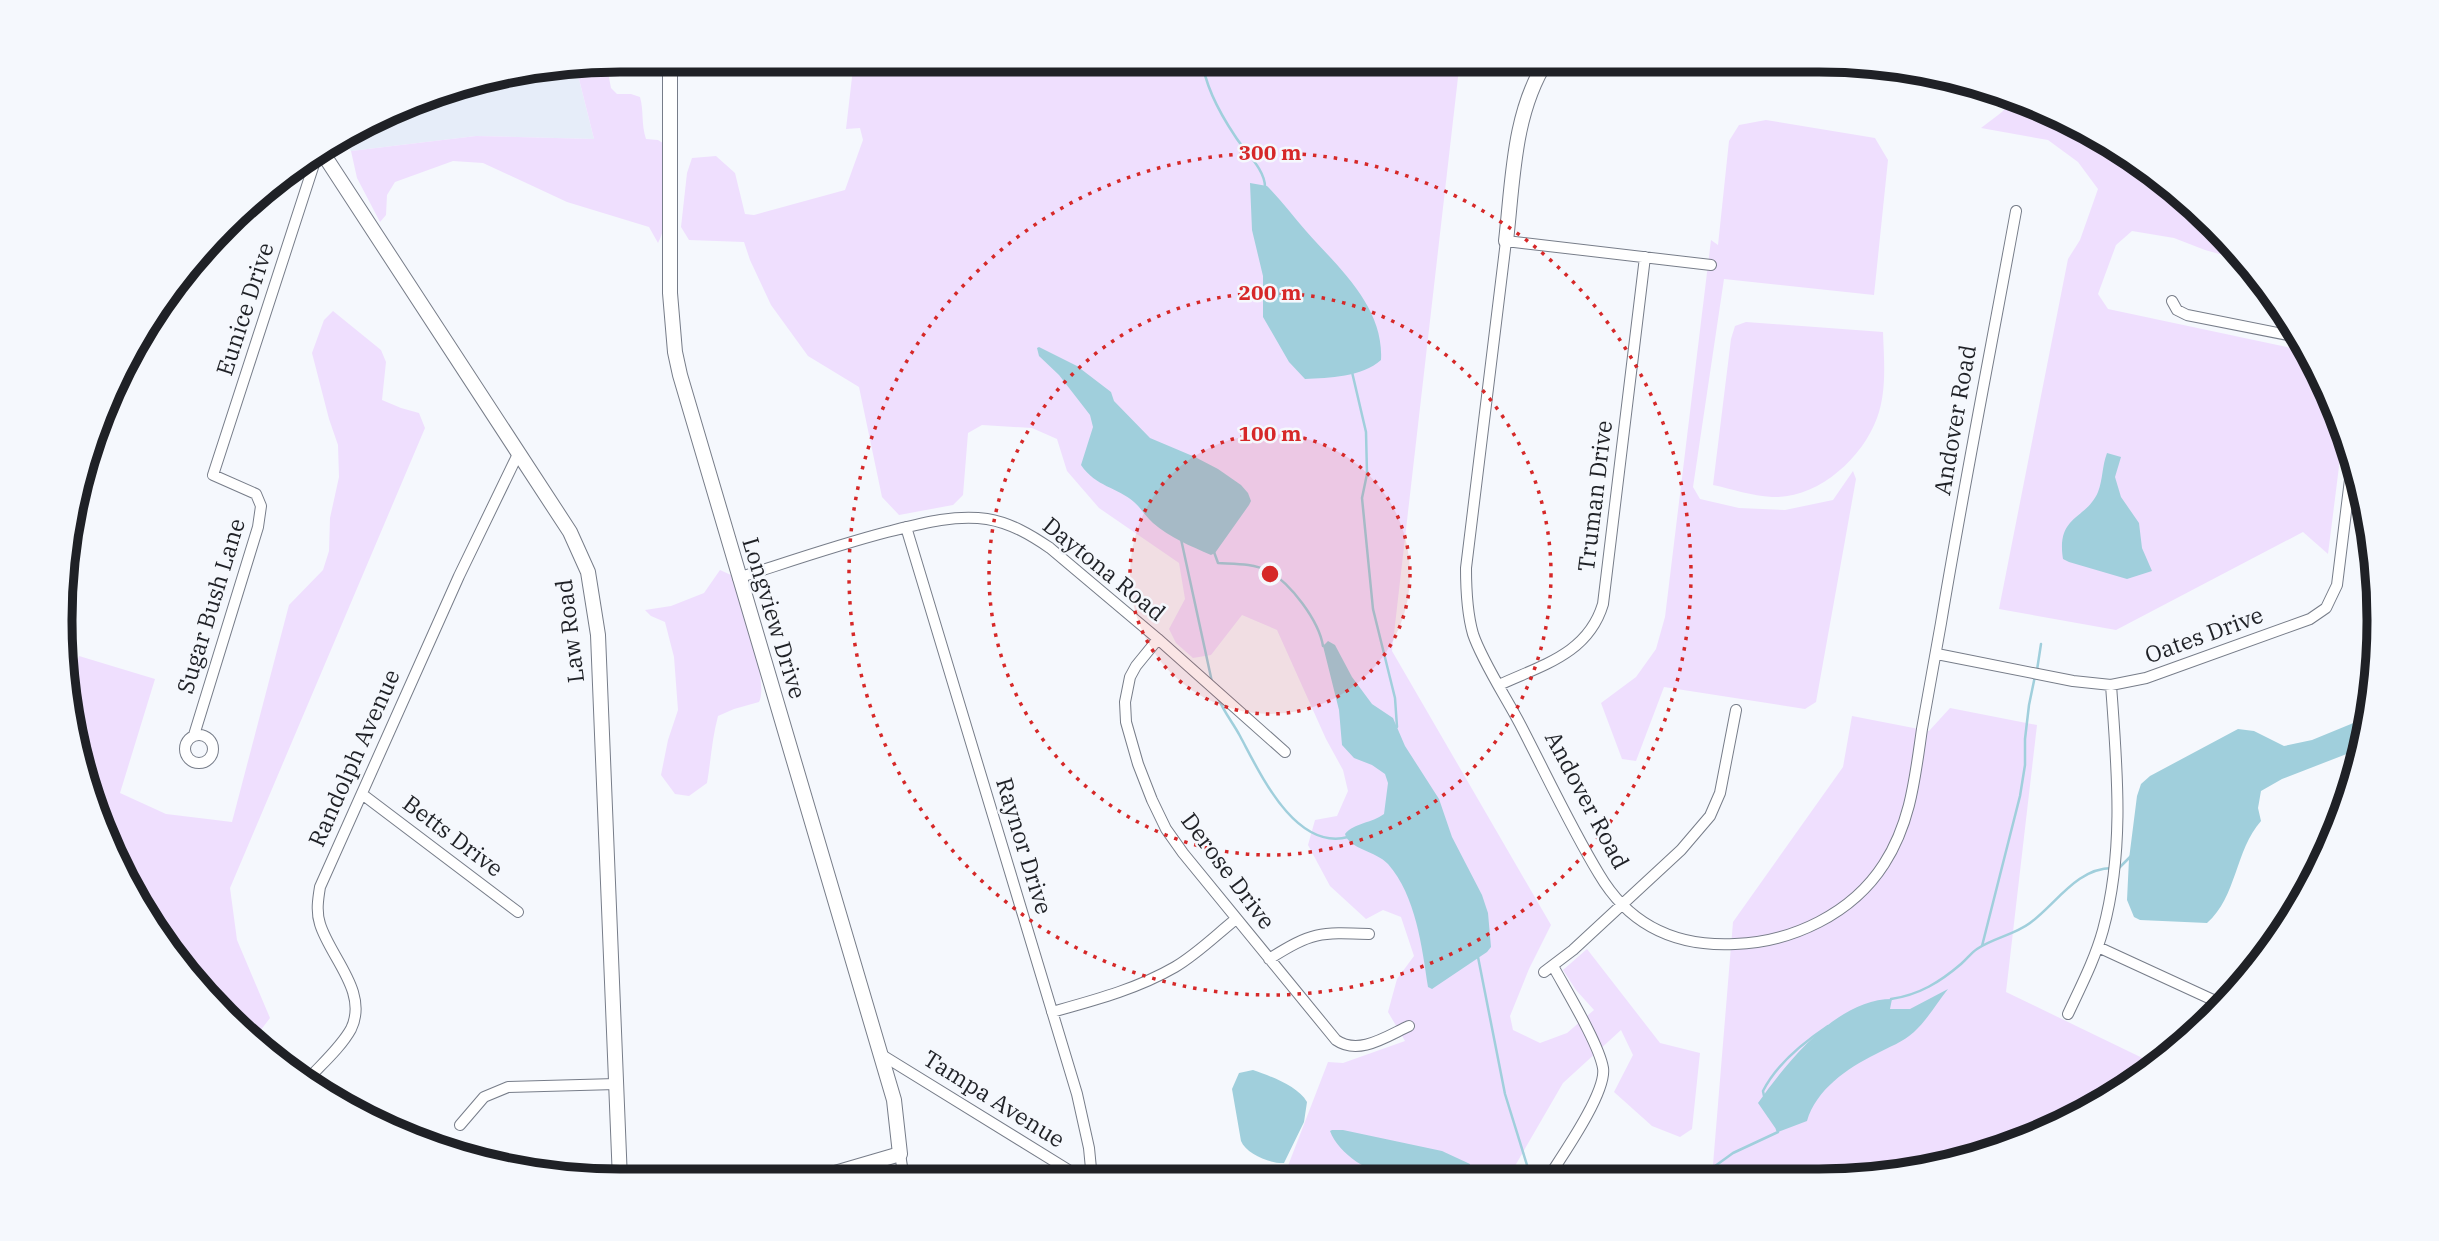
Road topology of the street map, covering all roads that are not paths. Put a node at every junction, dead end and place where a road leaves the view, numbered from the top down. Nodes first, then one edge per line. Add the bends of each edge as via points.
1 (670, 72) edge
2 (1540, 72) edge
3 (326, 158) edge
4 (314, 166) edge
5 (2016, 211) dead end
6 (1506, 241) junction
7 (1645, 257) junction
8 (1712, 265) dead end
9 (2172, 301) dead end
10 (2287, 335) edge
11 (519, 452) junction
12 (213, 475) joint
13 (2350, 481) edge
14 (906, 527) junction
15 (738, 578) junction
16 (1158, 639) junction
17 (1937, 654) junction
18 (1499, 685) junction
19 (2111, 685) junction
20 (1736, 710) dead end
21 (194, 735) dead end
22 (1285, 752) dead end
23 (362, 794) junction
24 (1623, 905) junction
25 (518, 912) dead end
26 (1236, 919) junction
27 (1369, 934) dead end
28 (2098, 947) junction
29 (1269, 959) junction
30 (2214, 1001) edge
31 (1052, 1012) junction
32 (2068, 1014) dead end
33 (1409, 1026) dead end
34 (882, 1055) junction
35 (312, 1074) edge
36 (616, 1084) junction
37 (460, 1125) dead end
38 (900, 1154) junction
39 (620, 1169) edge
40 (849, 1169) edge
41 (902, 1169) edge
42 (1067, 1169) edge
43 (1091, 1169) edge
44 (1554, 1169) edge

1 - 15 street, Longview Drive via 670,293 675,352
2 - 6 street, Andover Road via 1522,114
3 - 11 street, Law Road
4 - 12 street, Eunice Drive
5 - 17 street, Andover Road
6 - 7 street
6 - 18 street, Andover Road via 1466,577 1474,638
7 - 8 street
7 - 18 street, Truman Drive via 1599,616 1586,638 1571,651
9 - 10 street via 2187,315
11 - 23 street, Randolph Avenue
11 - 36 street, Law Road via 570,531 592,585 598,635
12 - 21 street, Sugar Bush Lane via 256,494 261,506
13 - 19 street, Oates Drive via 2337,585 2321,612 2146,678
14 - 15 street, Daytona Road
14 - 16 street, Daytona Road via 967,518 1023,531 1050,548
14 - 31 street, Raynor Drive
15 - 34 street, Longview Drive
16 - 22 street, Daytona Road
16 - 26 street, Derose Drive via 1130,677 1126,722 1166,829
17 - 19 street, Oates Drive
17 - 24 street, Andover Road via 1904,826 1878,873 1842,907 1792,934 1729,945 1670,936 1633,916
18 - 24 street, Andover Road via 1601,879
19 - 28 street via 2117,853
20 - 24 street via 1720,793 1710,816
23 - 25 street, Betts Drive
23 - 35 street, Randolph Avenue via 317,900 320,925 353,993 354,1019 346,1036
24 - 44 street via 1548,969 1603,1067 1601,1088
26 - 29 street, Derose Drive
26 - 31 street via 1178,965 1147,981
27 - 29 street via 1321,933
28 - 30 street
28 - 32 street
29 - 33 street, Derose Drive via 1341,1043 1366,1045
31 - 43 street, Raynor Drive via 1077,1094
34 - 38 street, Longview Drive via 894,1100
34 - 42 street, Tampa Avenue
36 - 37 street via 508,1087 484,1097
36 - 39 street, Law Road
38 - 40 street
38 - 41 street, Longview Drive

